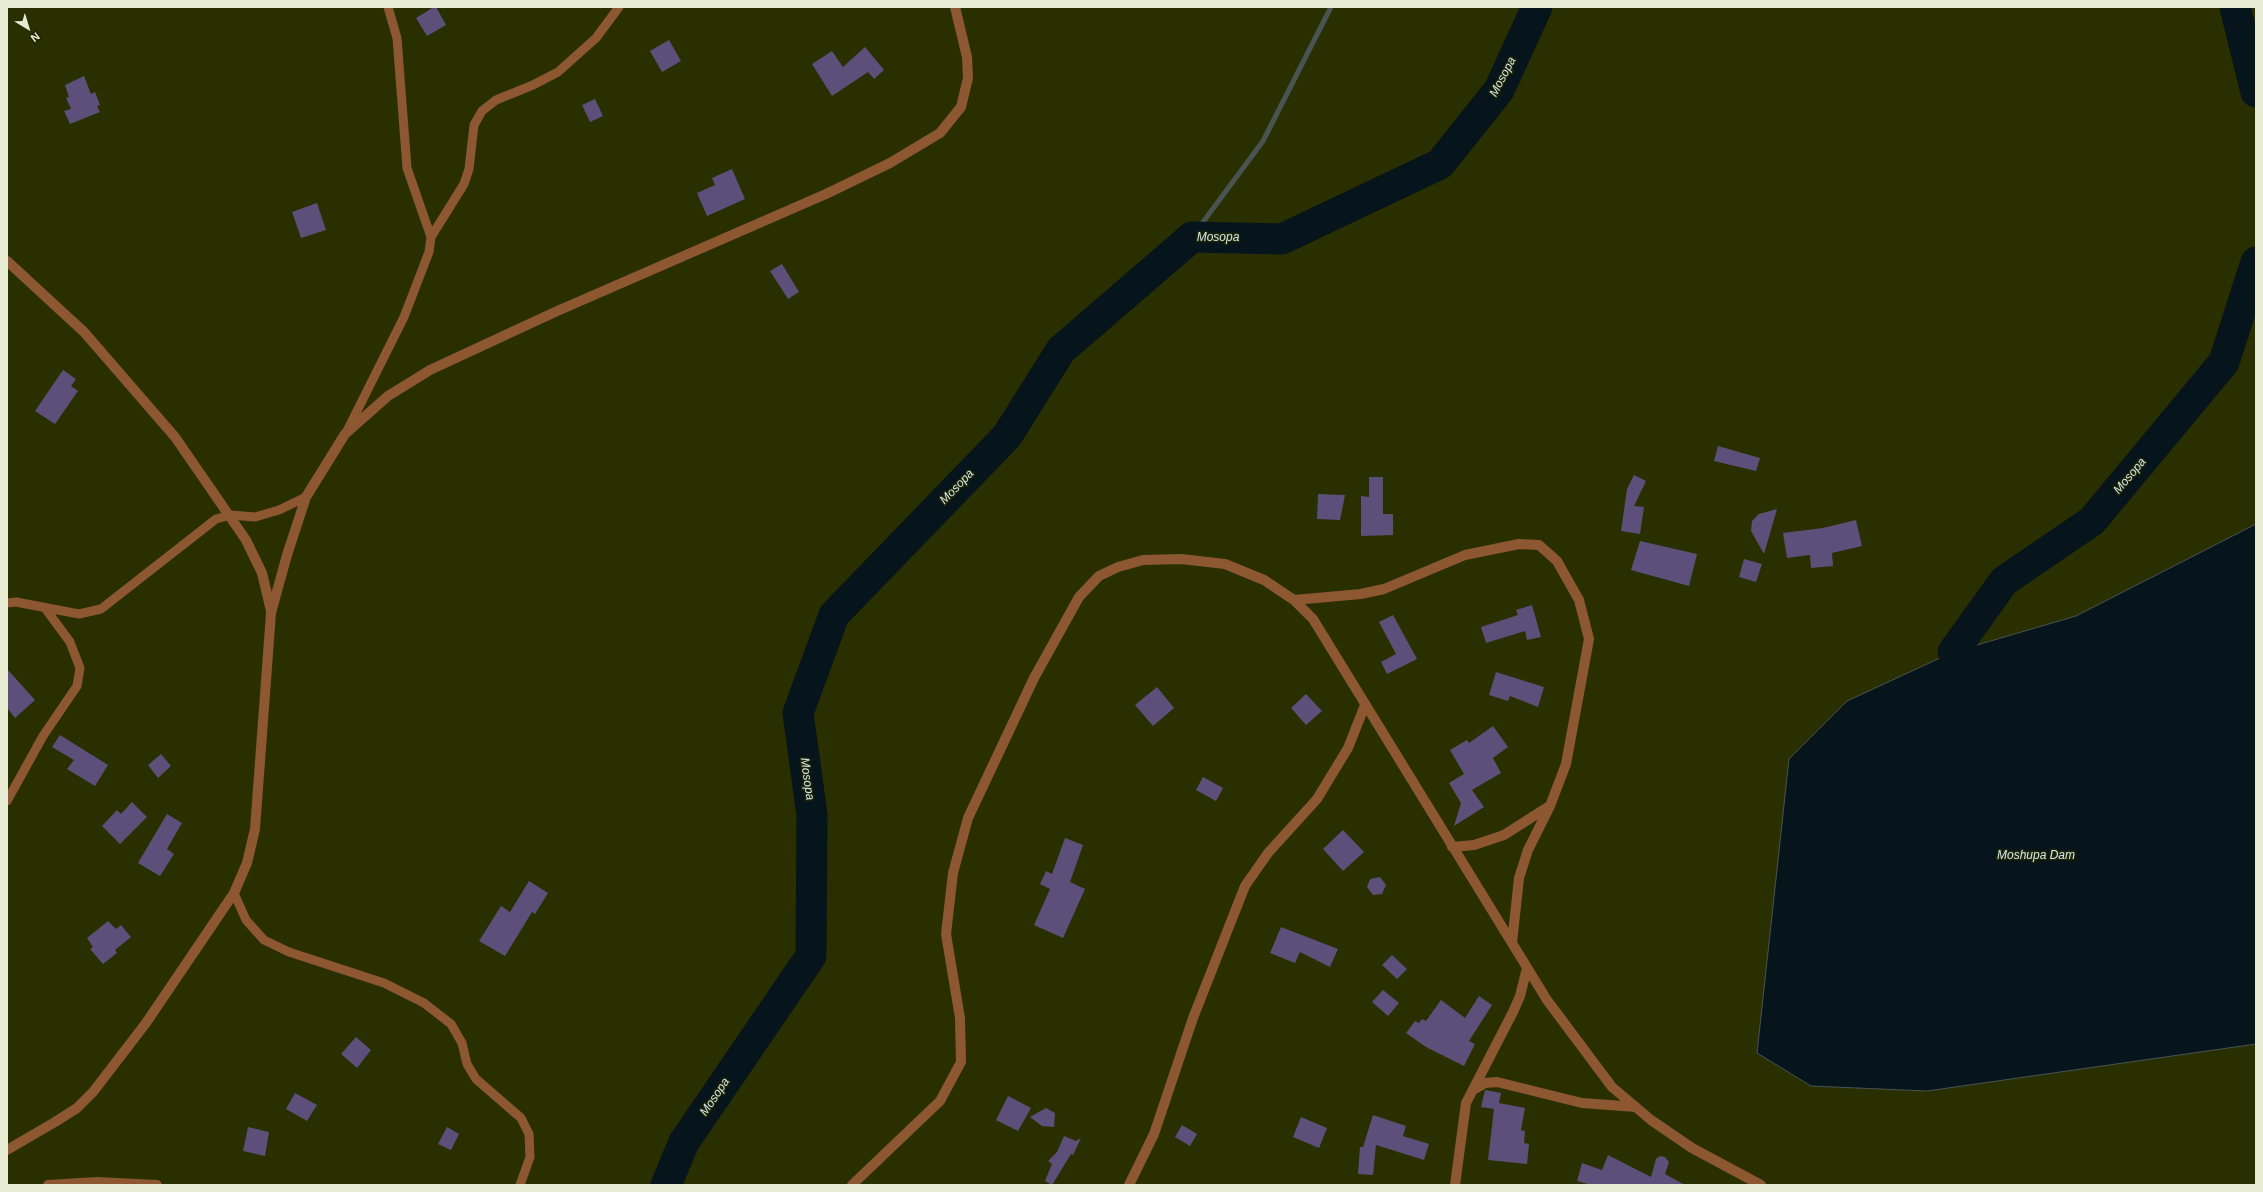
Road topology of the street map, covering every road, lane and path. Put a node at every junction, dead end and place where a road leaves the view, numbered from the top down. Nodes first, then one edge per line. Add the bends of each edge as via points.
1 (388, 7) edge
2 (619, 7) edge
3 (955, 7) edge
4 (431, 237) junction
5 (7, 261) edge
6 (345, 434) junction
7 (306, 497) junction
8 (231, 515) junction
9 (1294, 600) junction
10 (7, 603) edge
11 (45, 608) junction
12 (271, 613) junction
13 (1365, 705) junction
14 (7, 801) edge
15 (1550, 806) junction
16 (1452, 846) junction
17 (234, 893) junction
18 (1512, 943) junction
19 (1527, 968) junction
20 (1473, 1090) junction
21 (1636, 1107) junction
22 (7, 1150) edge
23 (48, 1185) edge
24 (157, 1185) edge
25 (520, 1185) edge
26 (852, 1185) edge
27 (1129, 1185) edge
28 (1455, 1185) edge
29 (1761, 1185) edge

1 - 4 lane via 397,38 407,168
2 - 4 lane via 596,38 558,72 496,100 482,111 474,125 469,169 464,184
3 - 6 street via 968,57 968,78 961,107 940,133 890,163 826,194 555,312 430,370 388,396
4 - 6 lane via 429,252 404,317
5 - 8 street via 84,332 175,437
6 - 7 street
7 - 8 lane via 279,510 255,517
7 - 12 street
8 - 11 lane via 216,519 101,609 79,614
8 - 12 street via 262,573
9 - 13 street via 1313,619
9 - 15 street via 1361,594 1405,581 1465,555 1519,544 1539,545 1557,561 1579,600 1589,639 1566,764
9 - 26 street via 1264,580 1225,564 1181,559 1143,560 1118,567 1099,576 1079,597 1034,678 968,818 953,873 946,934 960,1018 962,1062 940,1101
10 - 11 lane via 16,602
11 - 14 lane via 70,642 80,668 77,686 43,736
12 - 17 street via 255,829 247,863
13 - 16 street
13 - 27 street via 1348,748 1317,798 1268,853 1244,886 1193,1018 1154,1134
15 - 16 street via 1504,835 1474,845
15 - 18 street via 1528,850 1519,878
16 - 18 street
17 - 22 street via 146,1023 93,1092 77,1108
17 - 25 lane via 246,920 264,940 289,952 384,983 424,1003 451,1024 462,1043 468,1064 476,1079 521,1118 529,1134 530,1157
18 - 19 street
19 - 20 street via 1515,1007
19 - 21 street via 1547,1000 1612,1087
20 - 21 street via 1485,1083 1496,1082 1582,1103
20 - 28 street via 1466,1103
21 - 29 street via 1692,1148
23 - 24 street via 97,1182

